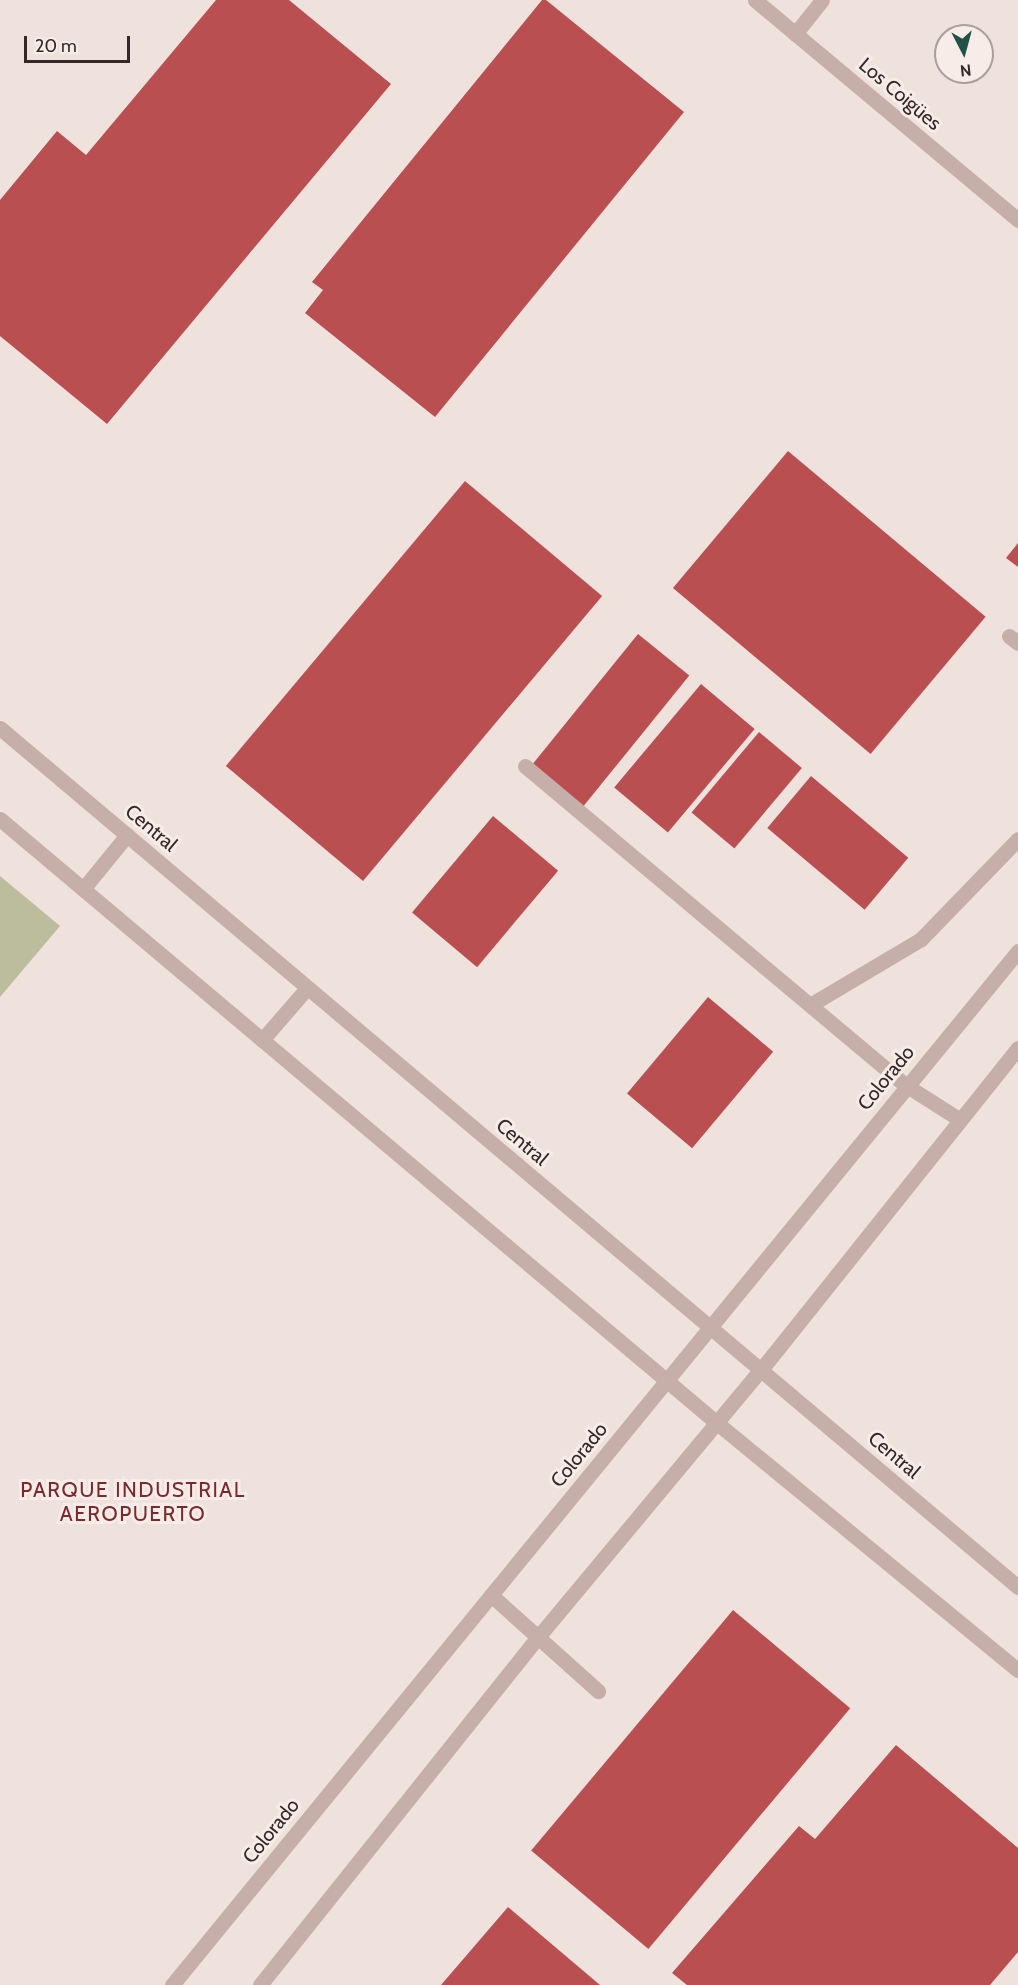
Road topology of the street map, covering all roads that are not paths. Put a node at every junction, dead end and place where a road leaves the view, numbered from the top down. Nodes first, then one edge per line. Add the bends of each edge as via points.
1 (755, 0) edge
2 (822, 0) edge
3 (795, 34) junction
4 (1018, 220) edge
5 (0, 728) edge
6 (525, 766) dead end
7 (0, 819) edge
8 (127, 835) junction
9 (1018, 839) edge
10 (83, 889) junction
11 (1018, 951) edge
12 (306, 988) junction
13 (810, 1005) junction
14 (262, 1040) junction
15 (1018, 1048) edge
16 (907, 1086) junction
17 (959, 1119) junction
18 (710, 1328) junction
19 (760, 1371) junction
20 (667, 1380) junction
21 (717, 1422) junction
22 (1018, 1587) edge
23 (491, 1596) junction
24 (538, 1637) junction
25 (1018, 1670) edge
26 (598, 1691) dead end
27 (180, 1982) edge
28 (260, 1985) edge

1 - 3 street, Los Coigües
2 - 3 street
3 - 4 street, Los Coigües
5 - 8 street, Central
6 - 13 street
7 - 10 street
8 - 10 street
8 - 12 street, Central
9 - 13 street via 921,939
10 - 14 street
11 - 16 street, Colorado
12 - 14 street
12 - 18 street, Central
13 - 16 street
14 - 20 street
15 - 17 street
16 - 17 street
16 - 18 street, Colorado
17 - 19 street
18 - 19 street, Central
18 - 20 street, Colorado
19 - 21 street
19 - 22 street, Central
20 - 21 street
20 - 23 street, Colorado
21 - 24 street
21 - 25 street
23 - 24 street
23 - 27 street, Colorado
24 - 26 street
24 - 28 street

